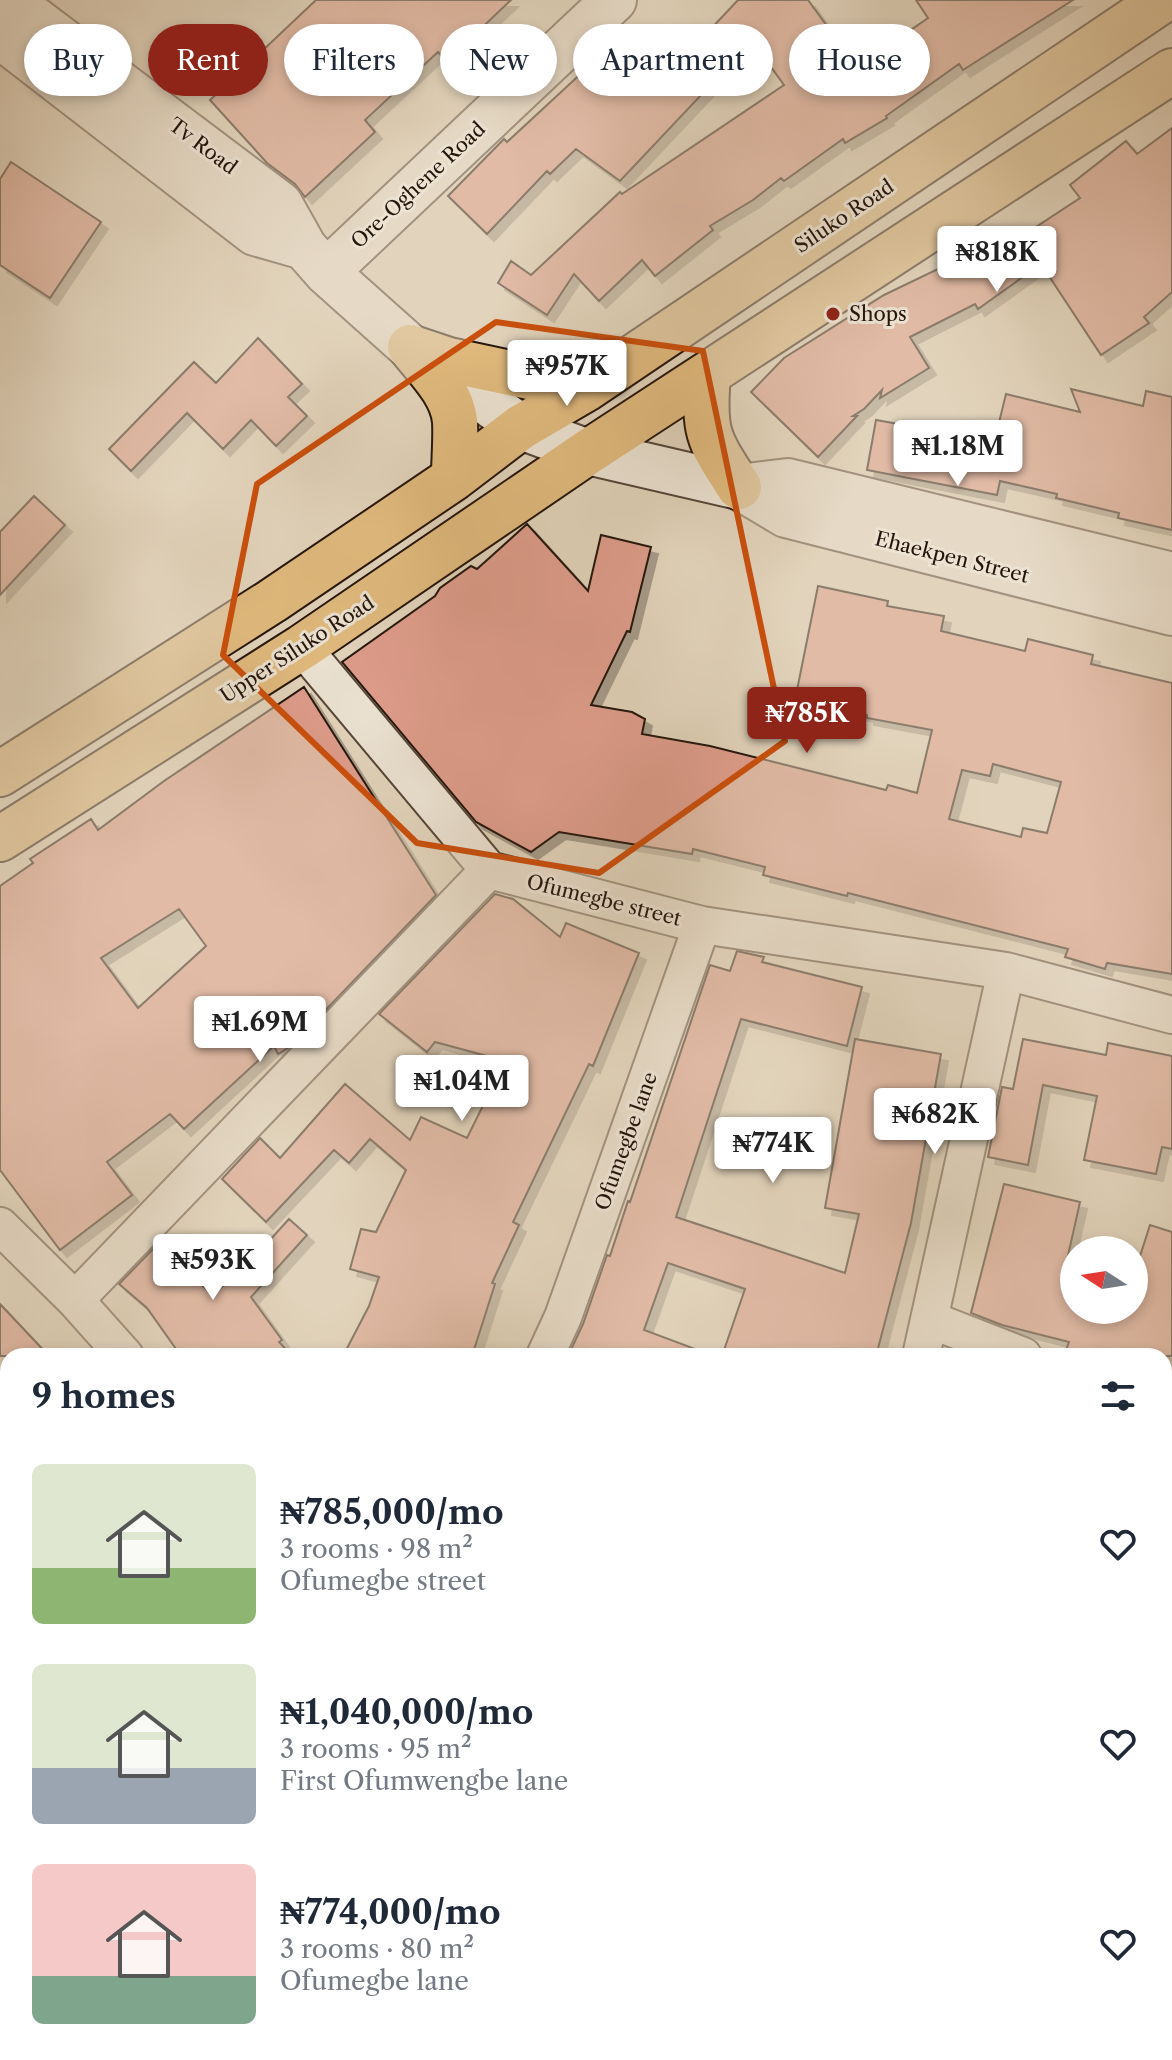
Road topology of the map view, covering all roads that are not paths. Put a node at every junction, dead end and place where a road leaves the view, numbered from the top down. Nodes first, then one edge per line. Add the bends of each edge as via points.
1 (9, 0) edge
2 (614, 0) edge
3 (1163, 0) edge
4 (0, 36) edge
5 (1172, 71) edge
6 (315, 260) junction
7 (410, 347) junction
8 (708, 375) junction
9 (586, 389) junction
10 (521, 427) junction
11 (588, 452) junction
12 (454, 478) junction
13 (739, 487) junction
14 (1172, 575) edge
15 (1172, 613) edge
16 (302, 647) junction
17 (0, 774) edge
18 (0, 839) edge
19 (489, 870) junction
20 (702, 925) junction
21 (1006, 971) junction
22 (1172, 1015) edge
23 (0, 1226) edge
24 (75, 1300) junction
25 (931, 1320) junction
26 (118, 1348) edge
27 (549, 1348) edge
28 (923, 1348) edge
29 (1003, 1348) edge

1 - 6 street, Tv Road via 280,204
2 - 6 street, Ore-Oghene Road
3 - 9 main road, Siluko Road
4 - 6 street, Tv Road via 255,233
5 - 8 main road
6 - 7 street, Tv Road
7 - 9 main road
7 - 10 street, Tv Road
7 - 12 main road via 450,405 455,420
8 - 11 main road
8 - 13 main road via 704,415 711,444
9 - 10 main road, Siluko Road
10 - 11 street, Ehaekpen Street
10 - 12 main road
11 - 13 street, Ehaekpen Street
11 - 16 main road, Upper Siluko Road
12 - 17 main road
13 - 14 street, Ehaekpen Street via 788,481
13 - 15 street, Ehaekpen Street via 786,515
16 - 18 main road, Upper Siluko Road
16 - 19 street
19 - 20 street, Ofumegbe street
19 - 24 street
20 - 21 street, Ofumegbe street
20 - 27 street, Ofumegbe lane
21 - 22 street, Ofumegbe street
21 - 25 street
23 - 24 street
24 - 26 street
25 - 28 street
25 - 29 street

